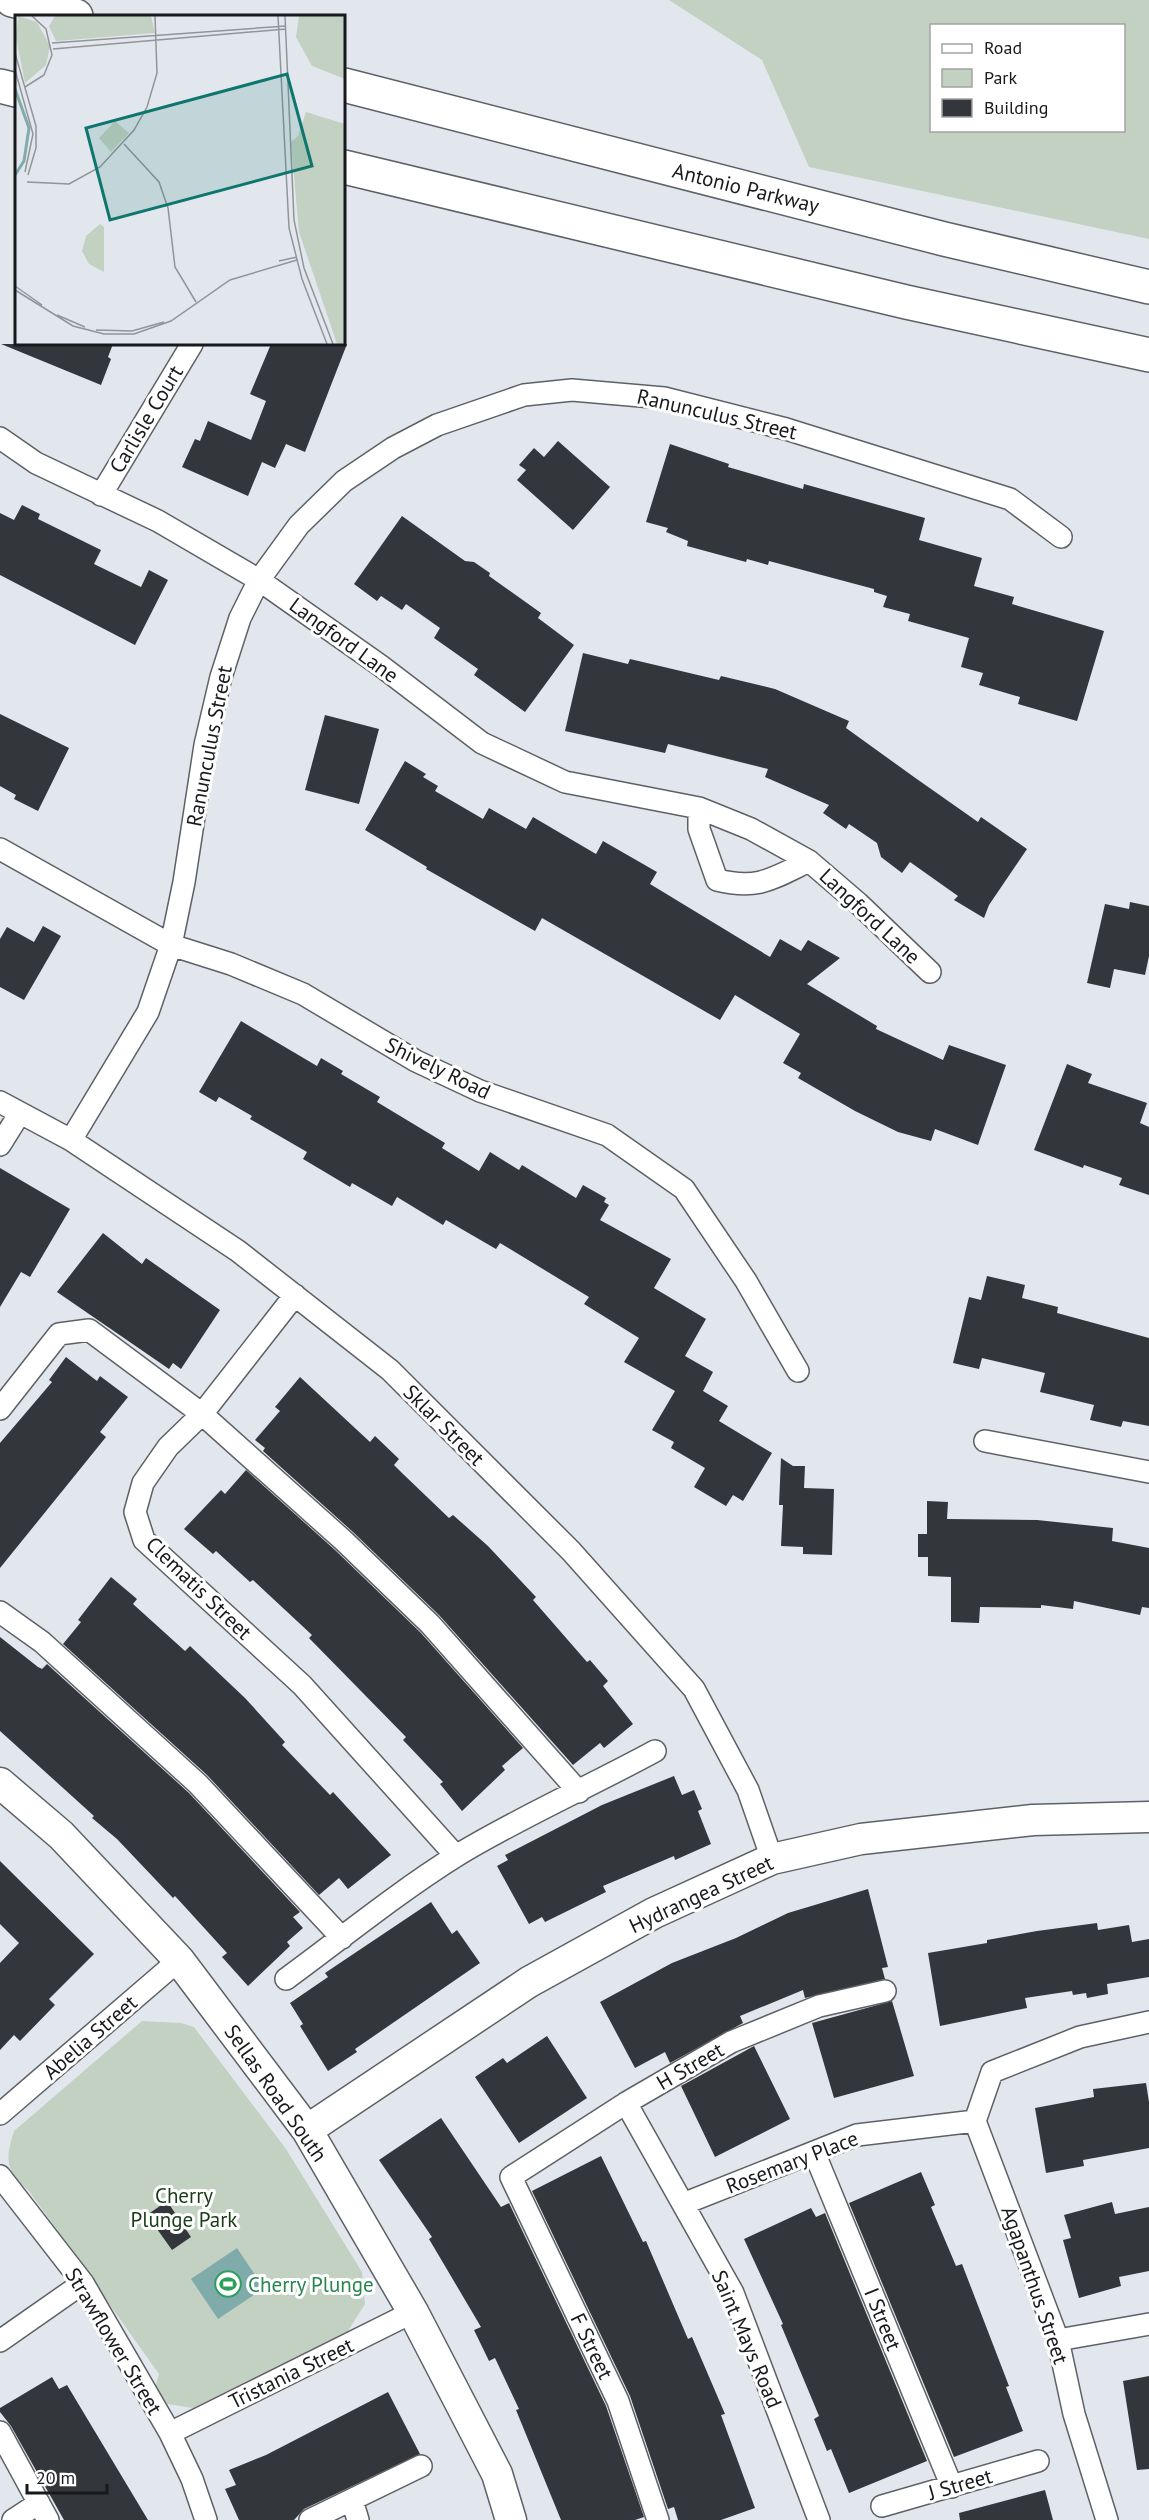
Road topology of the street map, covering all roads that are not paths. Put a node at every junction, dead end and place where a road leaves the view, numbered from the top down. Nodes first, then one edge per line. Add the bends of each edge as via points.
1 (12, 0) edge
2 (72, 15) edge
3 (345, 85) edge
4 (0, 86) edge
5 (15, 90) edge
6 (345, 167) edge
7 (1149, 287) edge
8 (191, 345) edge
9 (1149, 355) edge
10 (0, 438) edge
11 (100, 495) junction
12 (1061, 537) dead end
13 (259, 580) junction
14 (699, 808) junction
15 (0, 849) edge
16 (809, 861) junction
17 (171, 945) junction
18 (930, 972) dead end
19 (0, 1102) edge
20 (20, 1113) junction
21 (71, 1140) junction
22 (0, 1145) edge
23 (295, 1296) junction
24 (798, 1371) dead end
25 (0, 1409) edge
26 (202, 1413) junction
27 (985, 1441) dead end
28 (1149, 1472) edge
29 (0, 1612) edge
30 (655, 1751) dead end
31 (0, 1783) edge
32 (579, 1792) junction
33 (1149, 1817) edge
34 (456, 1856) junction
35 (772, 1859) junction
36 (342, 1938) junction
37 (179, 1959) junction
38 (286, 1979) dead end
39 (885, 1991) dead end
40 (1149, 2022) edge
41 (626, 2103) junction
42 (0, 2114) edge
43 (975, 2121) junction
44 (307, 2130) junction
45 (814, 2152) junction
46 (0, 2176) edge
47 (511, 2177) joint
48 (683, 2204) junction
49 (82, 2283) junction
50 (413, 2312) junction
51 (1149, 2324) edge
52 (1058, 2340) junction
53 (0, 2341) edge
54 (0, 2432) edge
55 (170, 2433) junction
56 (1038, 2460) dead end
57 (421, 2466) dead end
58 (952, 2487) junction
59 (352, 2500) junction
60 (882, 2506) dead end
61 (44, 2512) edge
62 (814, 2519) edge
63 (13, 2520) edge
64 (206, 2520) edge
65 (310, 2520) edge
66 (358, 2520) edge
67 (511, 2520) edge
68 (658, 2520) edge
69 (1107, 2520) edge

1 - 2 main road
3 - 7 main road, Antonio Parkway
4 - 5 main road
6 - 9 main road via 906,302
8 - 11 street, Carlisle Court
10 - 11 street, Langford Lane via 36,463
11 - 13 street, Langford Lane via 158,521
12 - 13 street, Ranunculus Street via 1010,499 786,429 664,398 572,390 524,395 482,408 393,448 344,481 299,525
13 - 14 street, Langford Lane via 482,742 565,782
13 - 17 street, Ranunculus Street via 240,618 220,677
14 - 16 street, Langford Lane via 752,829
14 - 16 street, Langford Lane via 699,830 717,880 742,886 774,879
15 - 17 street, Shively Road
16 - 18 street, Langford Lane
17 - 21 street, Ranunculus Street via 148,1012
17 - 24 street, Shively Road via 231,964 303,994 416,1061 480,1091 607,1135 684,1189 746,1281
19 - 20 street, Sklar Street
20 - 21 street, Sklar Street
20 - 22 street
21 - 23 street, Sklar Street via 238,1251
23 - 26 street, Clematis Street
23 - 35 street, Sklar Street via 398,1379 571,1551 694,1689 748,1790
25 - 26 street via 58,1334 89,1330
26 - 32 street via 430,1624
26 - 34 street, Clematis Street via 168,1447 143,1483 135,1512 144,1540 302,1685
27 - 28 street
29 - 36 street via 42,1642 198,1784
30 - 32 street
31 - 37 street, Sellas Road South via 61,1834
32 - 34 street via 514,1822
33 - 35 street, Hydrangea Street via 1022,1821 861,1839
34 - 36 street via 392,1898
35 - 44 street, Hydrangea Street via 654,1913 529,1982
36 - 38 street
37 - 42 street, Abelia Street
37 - 44 street, Sellas Road South
39 - 41 street, H Street via 819,2006 731,2042
40 - 43 street via 1080,2037 992,2072
41 - 47 street, H Street
41 - 48 street, Saint Mays Road
43 - 45 street, Rosemary Place via 857,2135
43 - 52 street, Agapanthus Street
44 - 50 street, Sellas Road South
45 - 48 street, Rosemary Place
45 - 58 street, I Street
46 - 49 street, Strawflower Street
47 - 68 street, F Street via 618,2401
48 - 62 street, Saint Mays Road via 733,2293
49 - 53 street
49 - 55 street, Strawflower Street
50 - 55 street, Tristania Street
50 - 67 street, Sellas Road South via 497,2474
51 - 52 street
52 - 69 street, Agapanthus Street via 1074,2414
54 - 61 street
55 - 64 street, Strawflower Street
56 - 58 street, J Street
57 - 59 street
58 - 60 street, J Street
59 - 65 street
59 - 66 street
61 - 63 street

